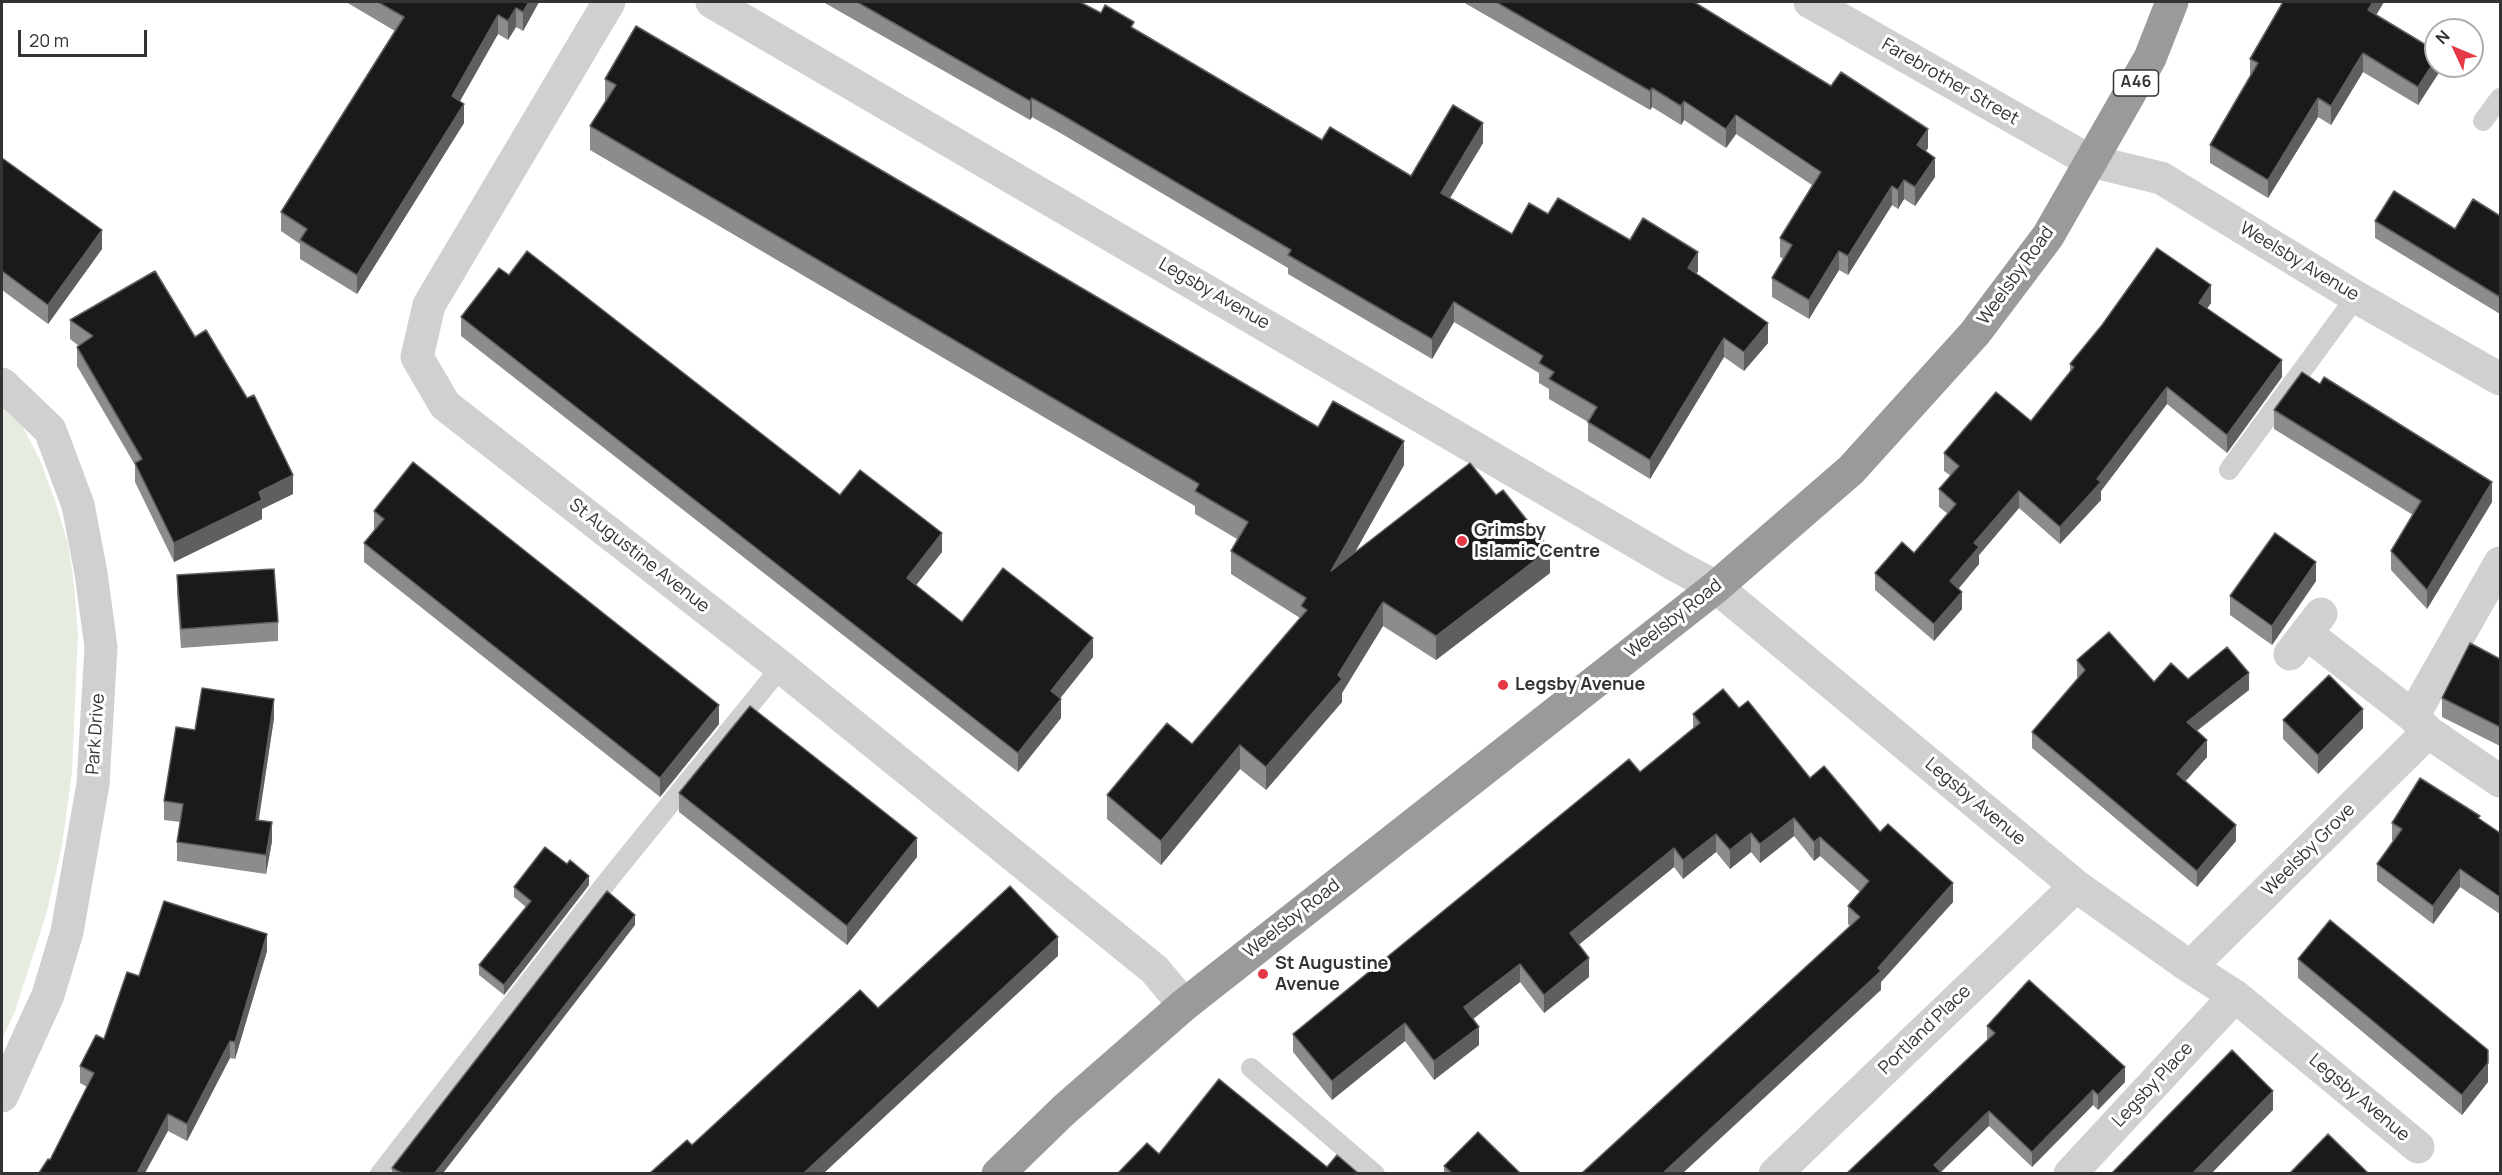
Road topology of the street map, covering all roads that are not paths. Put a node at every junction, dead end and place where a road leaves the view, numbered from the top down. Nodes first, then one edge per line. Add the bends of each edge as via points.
1 (609, 2) edge
2 (712, 2) edge
3 (1810, 2) edge
4 (2172, 2) edge
5 (2500, 98) edge
6 (2482, 121) dead end
7 (2091, 161) junction
8 (2356, 297) junction
9 (2500, 379) edge
10 (2, 384) edge
11 (2229, 470) dead end
12 (2500, 563) edge
13 (1716, 587) junction
14 (2306, 634) dead end
15 (781, 667) junction
16 (2421, 724) junction
17 (2500, 781) edge
18 (2076, 886) junction
19 (2190, 967) junction
20 (2235, 996) junction
21 (1184, 1005) junction
22 (1251, 1068) dead end
23 (2, 1096) edge
24 (2418, 1147) dead end
25 (380, 1173) edge
26 (998, 1173) edge
27 (1376, 1173) edge
28 (1775, 1173) edge
29 (2070, 1173) edge

1 - 15 street, St Augustine Avenue via 429,305 417,357 445,405
2 - 13 street, Legsby Avenue
3 - 7 street, Farebrother Street
4 - 7 highway, Weelsby Road / A46 via 2150,58
5 - 6 lane
7 - 8 street, Weelsby Avenue via 2161,178
7 - 13 highway, Weelsby Road / A46 via 2048,237 1975,333 1851,470
8 - 9 street, Weelsby Avenue
8 - 11 lane
10 - 23 street, Park Drive via 50,430 78,505 101,647 93,784 68,932 48,995
12 - 16 street, Weelsby Grove
13 - 18 street, Legsby Avenue
13 - 21 highway, Weelsby Road / A46
14 - 16 street
15 - 21 street, St Augustine Avenue via 1155,970
15 - 25 lane
16 - 17 street
16 - 19 street, Weelsby Grove
18 - 19 street, Legsby Avenue
18 - 28 street, Portland Place
19 - 20 street, Legsby Avenue
20 - 24 street, Legsby Avenue
20 - 29 street, Legsby Place
21 - 26 highway, Weelsby Road / A46
22 - 27 lane

